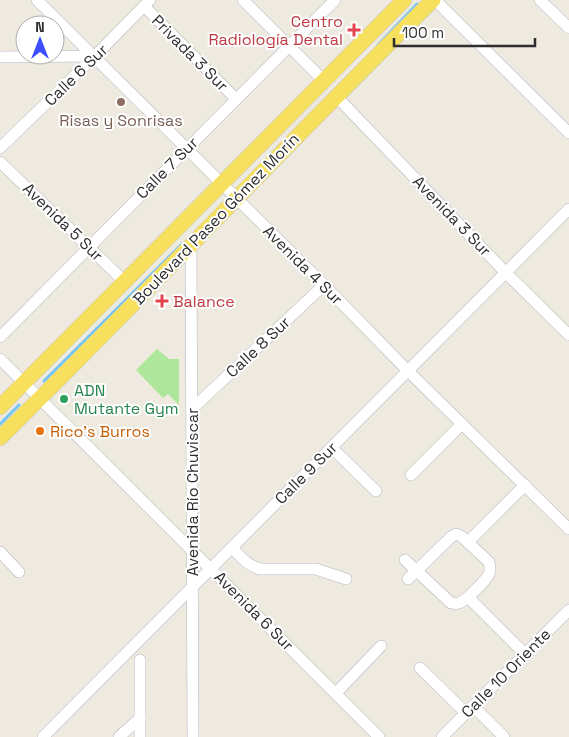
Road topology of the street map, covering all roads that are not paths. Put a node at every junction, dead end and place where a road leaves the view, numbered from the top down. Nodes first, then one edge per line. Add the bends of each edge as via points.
1 (38, 0) edge
2 (243, 0) edge
3 (335, 0) edge
4 (404, 0) edge
5 (434, 0) edge
6 (540, 0) edge
7 (147, 3) edge
8 (569, 28) edge
9 (289, 46) junction
10 (95, 56) junction
11 (0, 57) edge
12 (324, 81) junction
13 (336, 96) junction
14 (236, 99) junction
15 (569, 133) edge
16 (0, 148) edge
17 (187, 149) junction
18 (0, 162) edge
19 (223, 184) junction
20 (238, 199) junction
21 (200, 207) junction
22 (569, 210) edge
23 (191, 246) junction
24 (89, 247) junction
25 (506, 273) junction
26 (125, 282) junction
27 (324, 285) junction
28 (569, 335) edge
29 (0, 337) edge
30 (0, 359) edge
31 (408, 371) junction
32 (24, 383) junction
33 (40, 399) junction
34 (0, 407) edge
35 (192, 408) junction
36 (462, 424) junction
37 (0, 438) edge
38 (332, 448) junction
39 (412, 475) dead end
40 (525, 485) junction
41 (376, 491) dead end
42 (569, 529) edge
43 (468, 542) junction
44 (232, 548) junction
45 (192, 550) junction
46 (0, 552) edge
47 (405, 560) dead end
48 (211, 569) junction
49 (19, 572) dead end
50 (412, 574) junction
51 (346, 579) dead end
52 (193, 587) junction
53 (468, 597) junction
54 (569, 610) edge
55 (381, 646) dead end
56 (526, 654) junction
57 (140, 660) dead end
58 (420, 668) dead end
59 (336, 693) junction
60 (470, 710) junction
61 (140, 718) junction
62 (43, 737) edge
63 (119, 737) edge
64 (140, 737) edge
65 (193, 737) edge
66 (379, 737) edge
67 (442, 737) edge
68 (504, 737) edge

1 - 10 street, Avenida 4 Sur
2 - 9 street
3 - 9 street, Calle 7 Sur
4 - 12 main road, Boulevard Paseo Gómez Morín
5 - 13 main road, Boulevard Paseo Gómez Morín
5 - 15 street
6 - 8 street
7 - 10 street, Calle 6 Sur
7 - 14 street, Privada 3 Sur
9 - 12 street
9 - 14 street, Calle 7 Sur
10 - 11 street
10 - 16 street, Calle 6 Sur
10 - 17 street, Avenida 4 Sur
12 - 19 main road, Boulevard Paseo Gómez Morín
13 - 20 main road, Boulevard Paseo Gómez Morín
13 - 25 street, Avenida 3 Sur
14 - 17 street, Calle 7 Sur
17 - 19 street, Avenida 4 Sur
17 - 24 street, Calle 7 Sur
18 - 24 street, Avenida 5 Sur
19 - 20 street, Avenida 4 Sur
19 - 21 main road, Boulevard Paseo Gómez Morín
20 - 23 main road, Boulevard Paseo Gómez Morín
20 - 27 street, Avenida 4 Sur
21 - 23 main road
21 - 26 main road, Boulevard Paseo Gómez Morín
22 - 25 street, Calle 9 Sur
23 - 33 main road, Boulevard Paseo Gómez Morín
23 - 35 street, Avenida Río Chuviscar
24 - 26 street, Avenida 5 Sur
24 - 29 street, Calle 7 Sur
25 - 28 street, Avenida 3 Sur
25 - 31 street, Calle 9 Sur
26 - 32 main road, Boulevard Paseo Gómez Morín
27 - 31 street, Avenida 4 Sur
27 - 35 street, Calle 8 Sur
30 - 32 street, Avenida 6 Sur
31 - 36 street, Avenida 4 Sur
31 - 38 street, Calle 9 Sur
32 - 33 street, Avenida 6 Sur
32 - 34 main road, Boulevard Paseo Gómez Morín
33 - 37 main road, Boulevard Paseo Gómez Morín
33 - 45 street, Avenida 6 Sur
35 - 45 street, Avenida Río Chuviscar
36 - 39 street
36 - 40 street, Avenida 4 Sur
38 - 41 street
38 - 44 street, Calle 9 Sur
40 - 42 street, Avenida 4 Sur
40 - 43 street
43 - 50 street via 456,534
43 - 53 street via 489,562 490,570
44 - 48 street, Calle 9 Sur
44 - 51 street via 252,567 316,569
45 - 48 street, Avenida 6 Sur
45 - 52 street, Avenida Río Chuviscar
46 - 49 street
47 - 50 street
48 - 52 street, Calle 9 Sur
48 - 59 street, Avenida 6 Sur
50 - 53 street via 451,603 460,603
52 - 62 street, Calle 9 Sur
52 - 65 street, Avenida Río Chuviscar
53 - 56 street
54 - 56 street, Calle 10 Oriente
55 - 59 street
56 - 60 street, Calle 10 Oriente
57 - 61 street
58 - 60 street
59 - 66 street, Avenida 6 Sur
60 - 67 street, Calle 10 Oriente
60 - 68 street
61 - 63 street
61 - 64 street

